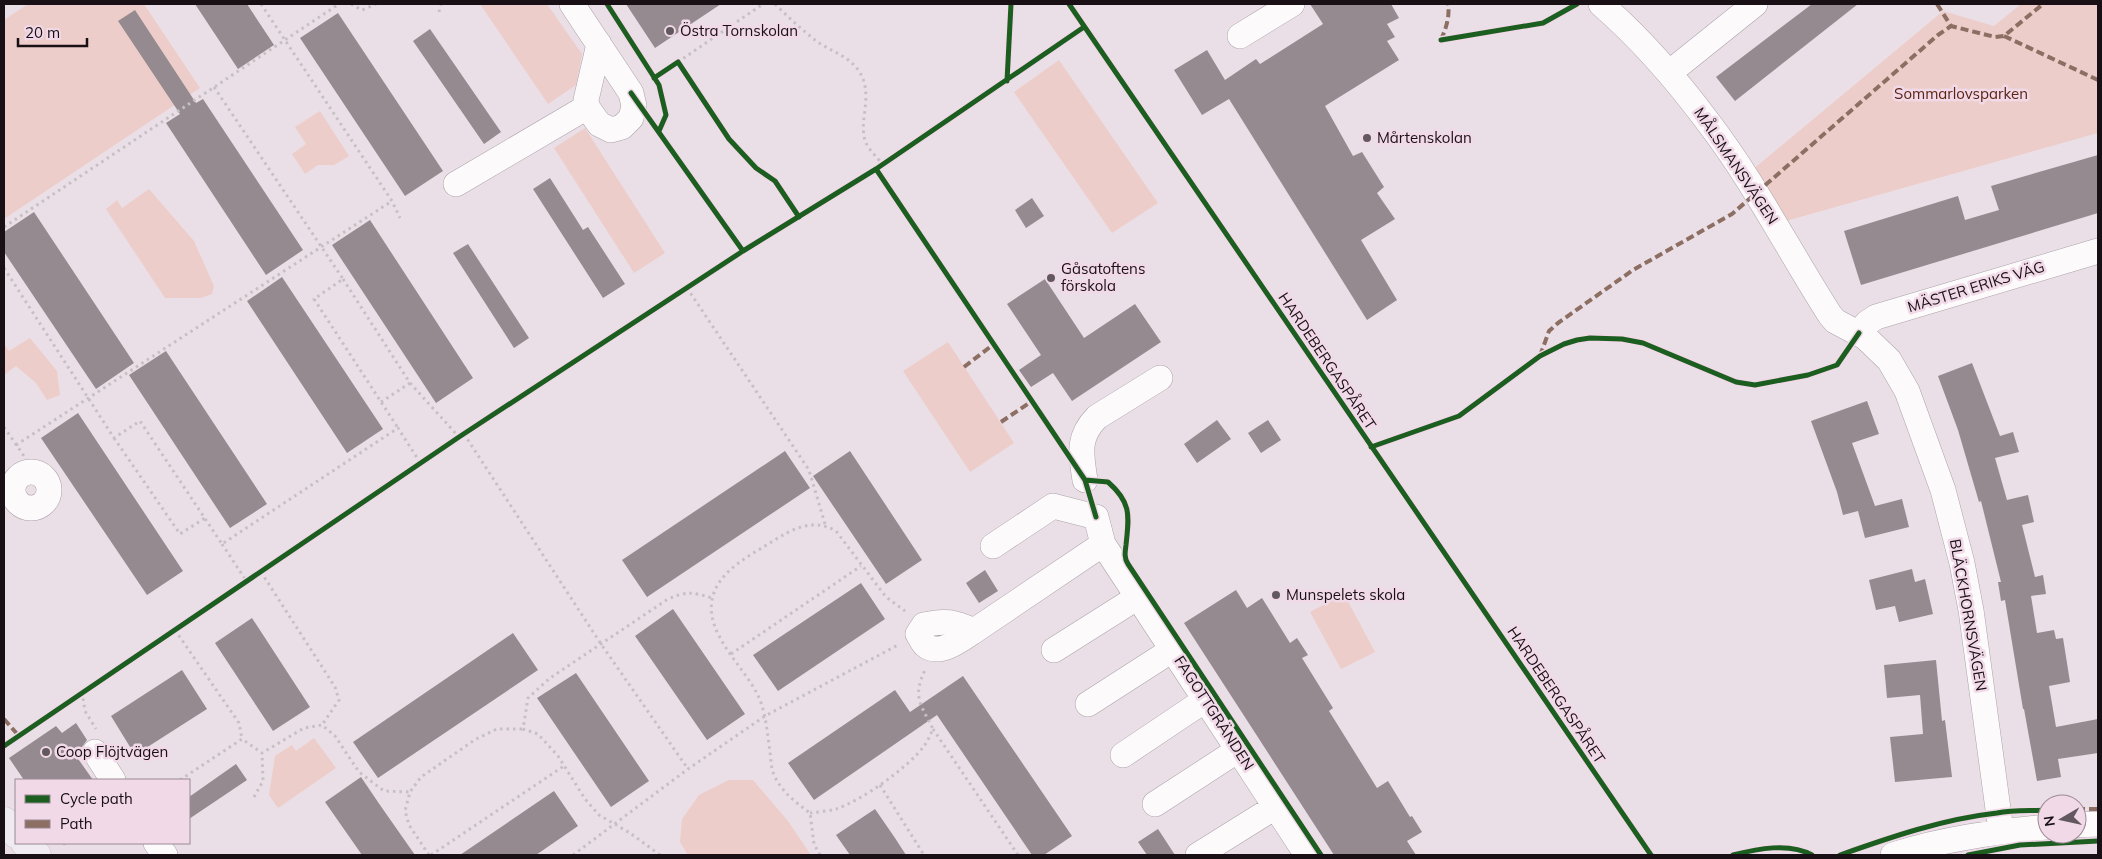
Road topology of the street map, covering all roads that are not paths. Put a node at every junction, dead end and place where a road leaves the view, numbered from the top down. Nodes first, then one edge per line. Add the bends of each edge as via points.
1 (572, 4) edge
2 (1292, 4) edge
3 (1601, 4) edge
4 (1755, 4) edge
5 (1240, 36) dead end
6 (598, 44) junction
7 (1669, 73) junction
8 (587, 108) junction
9 (456, 184) dead end
10 (2098, 251) edge
11 (1859, 333) junction
12 (1160, 378) dead end
13 (35, 472) road end
14 (1085, 480) dead end
15 (10, 503) edge
16 (1103, 544) junction
17 (993, 546) dead end
18 (1138, 597) junction
19 (926, 636) road end
20 (1054, 650) dead end
21 (1172, 650) junction
22 (1205, 700) junction
23 (1088, 704) dead end
24 (1238, 750) junction
25 (94, 752) road end
26 (1123, 755) dead end
27 (112, 779) edge
28 (1154, 804) dead end
29 (1275, 807) junction
30 (4, 821) edge
31 (2037, 828) edge
32 (2000, 831) junction
33 (15, 833) edge
34 (26, 844) edge
35 (157, 844) edge
36 (37, 855) edge
37 (165, 855) edge
38 (1198, 855) edge
39 (1306, 855) edge
40 (1893, 855) edge

1 - 6 street
2 - 5 street
3 - 7 street, MÅLSMANSVÄGEN
4 - 7 street
6 - 8 street
6 - 8 street via 631,93 634,106 631,118 622,127 611,130 599,124
7 - 11 street, MÅLSMANSVÄGEN via 1745,176 1830,315
8 - 9 street
10 - 11 street, MÄSTER ERIKS VÄG via 1876,317
11 - 32 street, BLÄCKHORNSVÄGEN via 1871,341 1898,374 1943,490 1962,563 1970,610
12 - 14 street via 1090,424 1081,444
13 - 15 street via 48,483 48,495 42,504 30,508
16 - 17 street, FAGOTTGRÄNDEN via 1096,517 1053,506
16 - 18 street, FAGOTTGRÄNDEN
16 - 19 street via 954,644
18 - 20 street
18 - 21 street, FAGOTTGRÄNDEN
21 - 22 street, FAGOTTGRÄNDEN
21 - 23 street
22 - 24 street, FAGOTTGRÄNDEN
22 - 26 street
24 - 28 street
24 - 29 street, FAGOTTGRÄNDEN
25 - 27 street
29 - 38 street
29 - 39 street, FAGOTTGRÄNDEN
30 - 33 main road
31 - 32 street
32 - 40 street
34 - 36 main road
35 - 37 street

